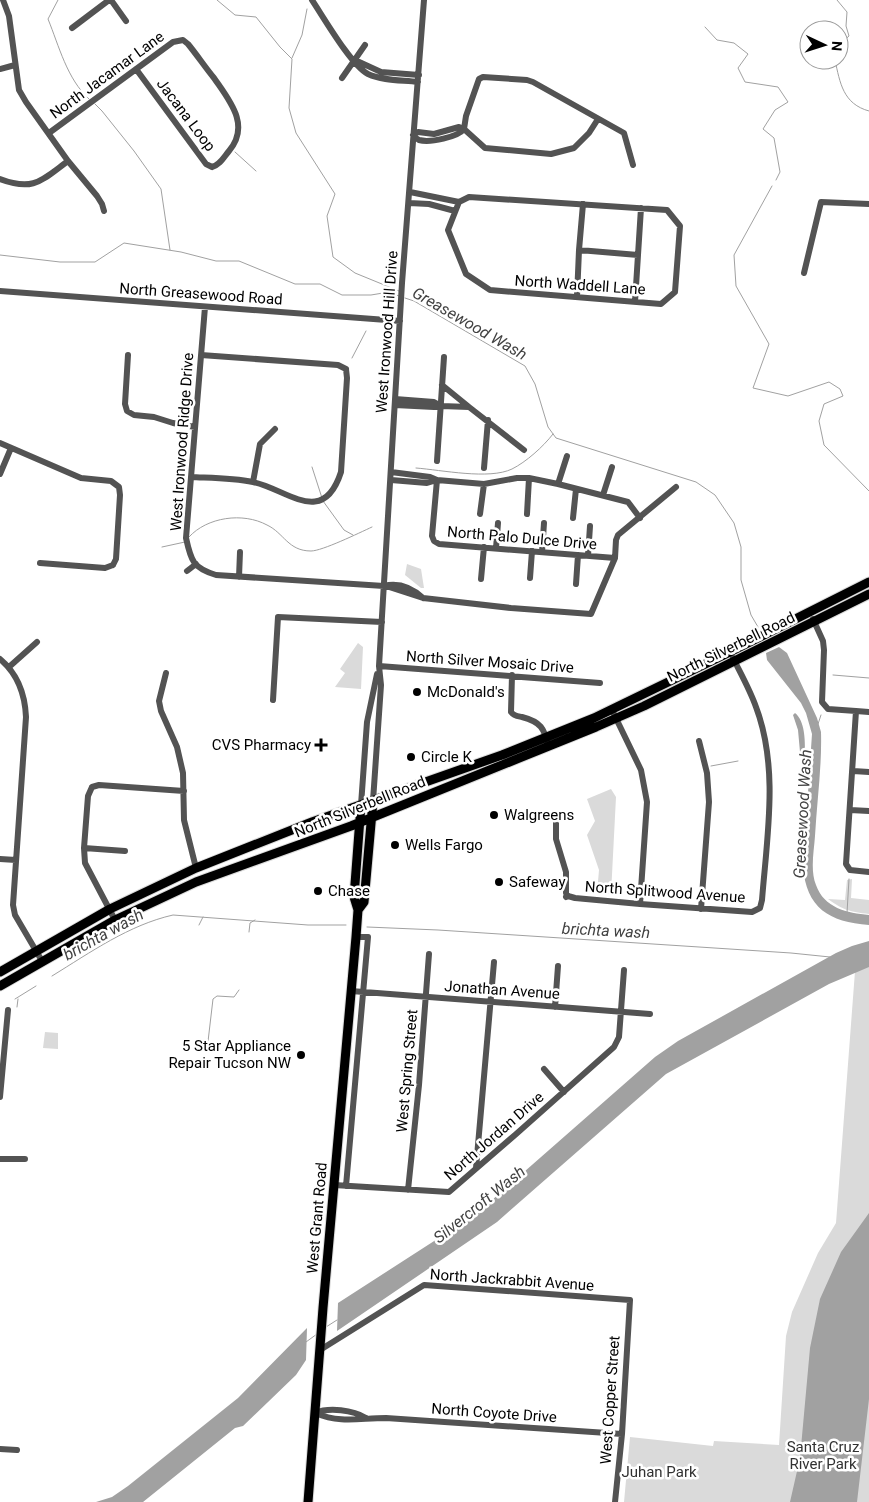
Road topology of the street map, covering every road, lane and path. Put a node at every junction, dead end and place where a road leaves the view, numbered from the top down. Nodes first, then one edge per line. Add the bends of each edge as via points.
1 (3, 0) edge
2 (110, 0) edge
3 (312, 0) edge
4 (424, 0) edge
5 (126, 21) dead end
6 (72, 28) dead end
7 (180, 39) joint
8 (365, 45) dead end
9 (354, 60) junction
10 (15, 65) junction
11 (0, 68) edge
12 (136, 70) junction
13 (342, 78) dead end
14 (418, 78) junction
15 (598, 118) junction
16 (466, 130) junction
17 (48, 133) junction
18 (413, 135) junction
19 (68, 161) junction
20 (633, 166) dead end
21 (0, 179) edge
22 (410, 192) junction
23 (459, 202) junction
24 (409, 203) junction
25 (583, 204) junction
26 (869, 204) edge
27 (642, 208) junction
28 (104, 211) dead end
29 (455, 211) junction
30 (579, 250) junction
31 (638, 255) junction
32 (804, 272) dead end
33 (0, 291) edge
34 (577, 297) junction
35 (635, 302) junction
36 (205, 307) junction
37 (400, 321) junction
38 (128, 355) dead end
39 (201, 355) junction
40 (444, 357) dead end
41 (442, 384) junction
42 (395, 402) junction
43 (441, 406) junction
44 (469, 407) junction
45 (488, 420) junction
46 (196, 427) junction
47 (275, 429) dead end
48 (0, 443) edge
49 (11, 448) junction
50 (524, 450) dead end
51 (567, 456) dead end
52 (437, 461) dead end
53 (612, 467) dead end
54 (484, 468) dead end
55 (391, 472) junction
56 (0, 474) edge
57 (191, 477) junction
58 (529, 478) junction
59 (391, 480) junction
60 (437, 480) junction
61 (253, 482) junction
62 (484, 484) junction
63 (558, 484) junction
64 (676, 487) dead end
65 (576, 489) junction
66 (603, 495) junction
67 (480, 514) dead end
68 (527, 514) dead end
69 (573, 518) dead end
70 (640, 518) junction
71 (498, 523) dead end
72 (544, 523) dead end
73 (590, 526) dead end
74 (484, 547) junction
75 (496, 548) junction
76 (532, 551) junction
77 (240, 552) dead end
78 (542, 552) junction
79 (578, 555) junction
80 (588, 556) junction
81 (614, 558) junction
82 (40, 563) dead end
83 (196, 564) junction
84 (187, 571) dead end
85 (239, 577) junction
86 (530, 578) dead end
87 (481, 579) dead end
88 (869, 582) edge
89 (576, 584) dead end
90 (384, 586) junction
91 (869, 594) edge
92 (810, 611) junction
93 (814, 621) junction
94 (382, 622) junction
95 (37, 642) dead end
96 (730, 652) junction
97 (0, 659) edge
98 (734, 661) junction
99 (379, 666) junction
100 (10, 667) junction
101 (166, 673) dead end
102 (512, 675) junction
103 (600, 683) dead end
104 (273, 700) dead end
105 (612, 710) junction
106 (856, 711) junction
107 (869, 712) edge
108 (616, 718) junction
109 (546, 737) junction
110 (699, 741) dead end
111 (549, 747) junction
112 (502, 755) junction
113 (853, 771) junction
114 (869, 772) edge
115 (460, 782) junction
116 (184, 791) junction
117 (373, 801) junction
118 (361, 805) junction
119 (850, 810) junction
120 (869, 811) edge
121 (372, 818) junction
122 (360, 823) junction
123 (556, 823) dead end
124 (84, 848) junction
125 (125, 851) dead end
126 (229, 855) junction
127 (0, 859) edge
128 (16, 860) junction
129 (196, 868) junction
130 (235, 868) junction
131 (869, 872) edge
132 (640, 904) junction
133 (110, 909) junction
134 (701, 909) junction
135 (358, 910) junction
136 (115, 920) junction
137 (356, 937) junction
138 (36, 950) junction
139 (429, 954) dead end
140 (42, 961) junction
141 (494, 962) dead end
142 (558, 966) dead end
143 (624, 970) dead end
144 (0, 972) edge
145 (0, 986) edge
146 (352, 991) junction
147 (363, 993) junction
148 (426, 997) junction
149 (490, 1002) junction
150 (555, 1007) junction
151 (8, 1010) dead end
152 (622, 1011) junction
153 (650, 1014) dead end
154 (544, 1069) dead end
155 (564, 1092) junction
156 (0, 1097) edge
157 (0, 1159) edge
158 (25, 1159) dead end
159 (476, 1168) junction
160 (334, 1186) junction
161 (346, 1186) junction
162 (408, 1190) junction
163 (630, 1300) joint
164 (321, 1348) junction
165 (315, 1413) junction
166 (622, 1434) junction
167 (0, 1449) edge
168 (17, 1450) dead end
169 (308, 1502) edge
170 (615, 1502) edge

1 - 10 street via 9,16
2 - 5 street
2 - 6 street
3 - 9 street
4 - 14 street, West Ironwood Hill Drive
7 - 12 street, North Jacamar Lane
7 - 12 street, Jacana Loop via 188,44 236,113 238,128 234,146 218,165 212,168 206,164
8 - 9 street
9 - 13 street
9 - 14 street via 362,69 379,77
10 - 11 street
10 - 17 street via 19,90
12 - 17 street, North Jacamar Lane
14 - 18 street, West Ironwood Hill Drive
15 - 16 street via 574,148 551,154 485,148
15 - 16 street via 533,82 483,78 478,79 466,116
15 - 20 street via 624,133
16 - 18 street via 437,140 420,140
17 - 19 street
18 - 22 street, West Ironwood Hill Drive
19 - 21 street via 35,184 14,184
19 - 28 street via 97,196
22 - 23 street, North Waddell Lane
22 - 24 street, West Ironwood Hill Drive
23 - 25 street, North Waddell Lane via 469,197
23 - 29 street, North Waddell Lane
24 - 29 street via 430,204
24 - 37 street, West Ironwood Hill Drive
25 - 27 street, North Waddell Lane
25 - 30 street
26 - 32 street via 821,202
27 - 31 street
27 - 35 street, North Waddell Lane via 666,210 680,226 675,292 661,304
29 - 34 street, North Waddell Lane via 448,230 466,274 490,290
30 - 31 street
30 - 34 street
31 - 35 street
33 - 36 street, North Greasewood Road
34 - 35 street, North Waddell Lane
36 - 37 street, North Greasewood Road
36 - 39 street, West Ironwood Ridge Drive
37 - 42 street, West Ironwood Hill Drive
38 - 46 street via 127,413
39 - 46 street, West Ironwood Ridge Drive
39 - 61 street via 348,367 341,472 337,484 323,499 302,502
40 - 41 street
41 - 43 street
41 - 44 street
42 - 43 street
42 - 55 street, West Ironwood Hill Drive
43 - 44 street
43 - 52 street
44 - 45 street
45 - 50 street
45 - 54 street
46 - 57 street, West Ironwood Ridge Drive
47 - 61 street via 260,444
48 - 49 street
49 - 56 street
49 - 82 street via 79,477 119,484 114,567
51 - 63 street
53 - 66 street
55 - 59 street, West Ironwood Hill Drive
55 - 60 street
57 - 61 street
57 - 83 street, West Ironwood Ridge Drive via 186,538 191,558
58 - 62 street
58 - 63 street
58 - 68 street
59 - 60 street via 427,483
59 - 90 street, West Ironwood Hill Drive
60 - 62 street
60 - 74 street, North Palo Dulce Drive via 434,541
62 - 67 street
63 - 65 street
64 - 70 street
65 - 66 street
65 - 69 street
66 - 70 street via 628,502
70 - 81 street via 618,535
71 - 75 street
72 - 78 street
73 - 80 street
74 - 75 street, North Palo Dulce Drive
74 - 87 street
75 - 76 street, North Palo Dulce Drive
76 - 78 street, North Palo Dulce Drive
76 - 86 street
77 - 85 street
78 - 79 street, North Palo Dulce Drive
79 - 80 street, North Palo Dulce Drive
79 - 89 street
80 - 81 street, North Palo Dulce Drive
81 - 90 street via 591,614 423,598
83 - 84 street
83 - 85 street via 201,570 216,575
85 - 90 street
88 - 92 main road, North Silverbell Road
90 - 94 street, West Ironwood Hill Drive
91 - 93 main road, North Silverbell Road
92 - 93 street
92 - 96 main road, North Silverbell Road
93 - 98 main road, North Silverbell Road
93 - 106 street via 824,650 822,702 828,709
94 - 99 street, West Ironwood Hill Drive
94 - 104 street via 278,617
95 - 100 street
96 - 98 street
96 - 105 main road, North Silverbell Road
97 - 100 street
98 - 108 main road, North Silverbell Road
98 - 134 street, North Splitwood Avenue via 756,707 770,768 762,900 760,910 752,912
99 - 102 street, North Silver Mosaic Drive
99 - 117 street, West Ironwood Hill Drive via 381,685
99 - 118 street, West Ironwood Hill Drive via 367,722
100 - 128 street via 21,686 26,717
101 - 116 street via 159,700 177,747
102 - 103 street, North Silver Mosaic Drive
102 - 109 street via 511,712 538,724
105 - 108 street
105 - 109 main road, North Silverbell Road
106 - 107 street
106 - 113 street
108 - 111 main road, North Silverbell Road
108 - 132 street via 641,770 647,802
109 - 111 street
109 - 112 main road, North Silverbell Road
110 - 134 street via 707,773 709,802
111 - 115 main road, North Silverbell Road
112 - 115 main road via 463,773
112 - 117 main road, North Silverbell Road
113 - 114 street
113 - 119 street
115 - 121 main road, North Silverbell Road
116 - 124 street via 90,786
116 - 129 street via 184,820
117 - 118 main road, North Silverbell Road
117 - 121 main road, West Grant Road
118 - 122 main road, West Grant Road
118 - 126 main road, North Silverbell Road
119 - 120 street
119 - 131 street via 846,868
121 - 122 main road, North Silverbell Road
121 - 135 main road, West Grant Road via 364,902
122 - 130 main road, North Silverbell Road
122 - 135 main road, West Grant Road via 354,897
123 - 132 street, North Splitwood Avenue via 556,839 566,872 567,897
124 - 125 street
124 - 133 street via 85,863
126 - 129 main road, North Silverbell Road
126 - 130 main road
127 - 128 street
128 - 138 street via 12,905
129 - 133 main road, North Silverbell Road
130 - 136 main road, North Silverbell Road via 199,880
132 - 134 street, North Splitwood Avenue
133 - 136 street
133 - 138 main road, North Silverbell Road
135 - 137 main road, West Grant Road
136 - 140 main road, North Silverbell Road
137 - 146 main road, West Grant Road
137 - 147 street, West Grant Road via 368,937
138 - 140 street
138 - 144 main road, North Silverbell Road
139 - 148 street, West Spring Street
140 - 145 main road, North Silverbell Road
141 - 149 street
142 - 150 street
143 - 152 street, North Jordan Drive
146 - 147 street, Jonathan Avenue
146 - 160 main road, West Grant Road
147 - 148 street, Jonathan Avenue
147 - 161 street, West Grant Road
148 - 149 street, Jonathan Avenue
148 - 162 street, West Spring Street
149 - 150 street, Jonathan Avenue
149 - 159 street
150 - 152 street, Jonathan Avenue
151 - 156 street
152 - 153 street, Jonathan Avenue
152 - 155 street, North Jordan Drive via 619,1038 614,1046
154 - 155 street
155 - 159 street, North Jordan Drive
157 - 158 street
159 - 162 street, North Jordan Drive via 448,1192
160 - 161 street, North Jordan Drive
160 - 164 main road, West Grant Road
161 - 162 street, North Jordan Drive
163 - 164 street, North Jackrabbit Avenue via 424,1285
163 - 166 street, West Copper Street
164 - 165 main road, West Grant Road
165 - 166 street, North Coyote Drive via 322,1410 357,1413 366,1418
165 - 169 main road, West Grant Road
166 - 170 street, West Copper Street
167 - 168 street

